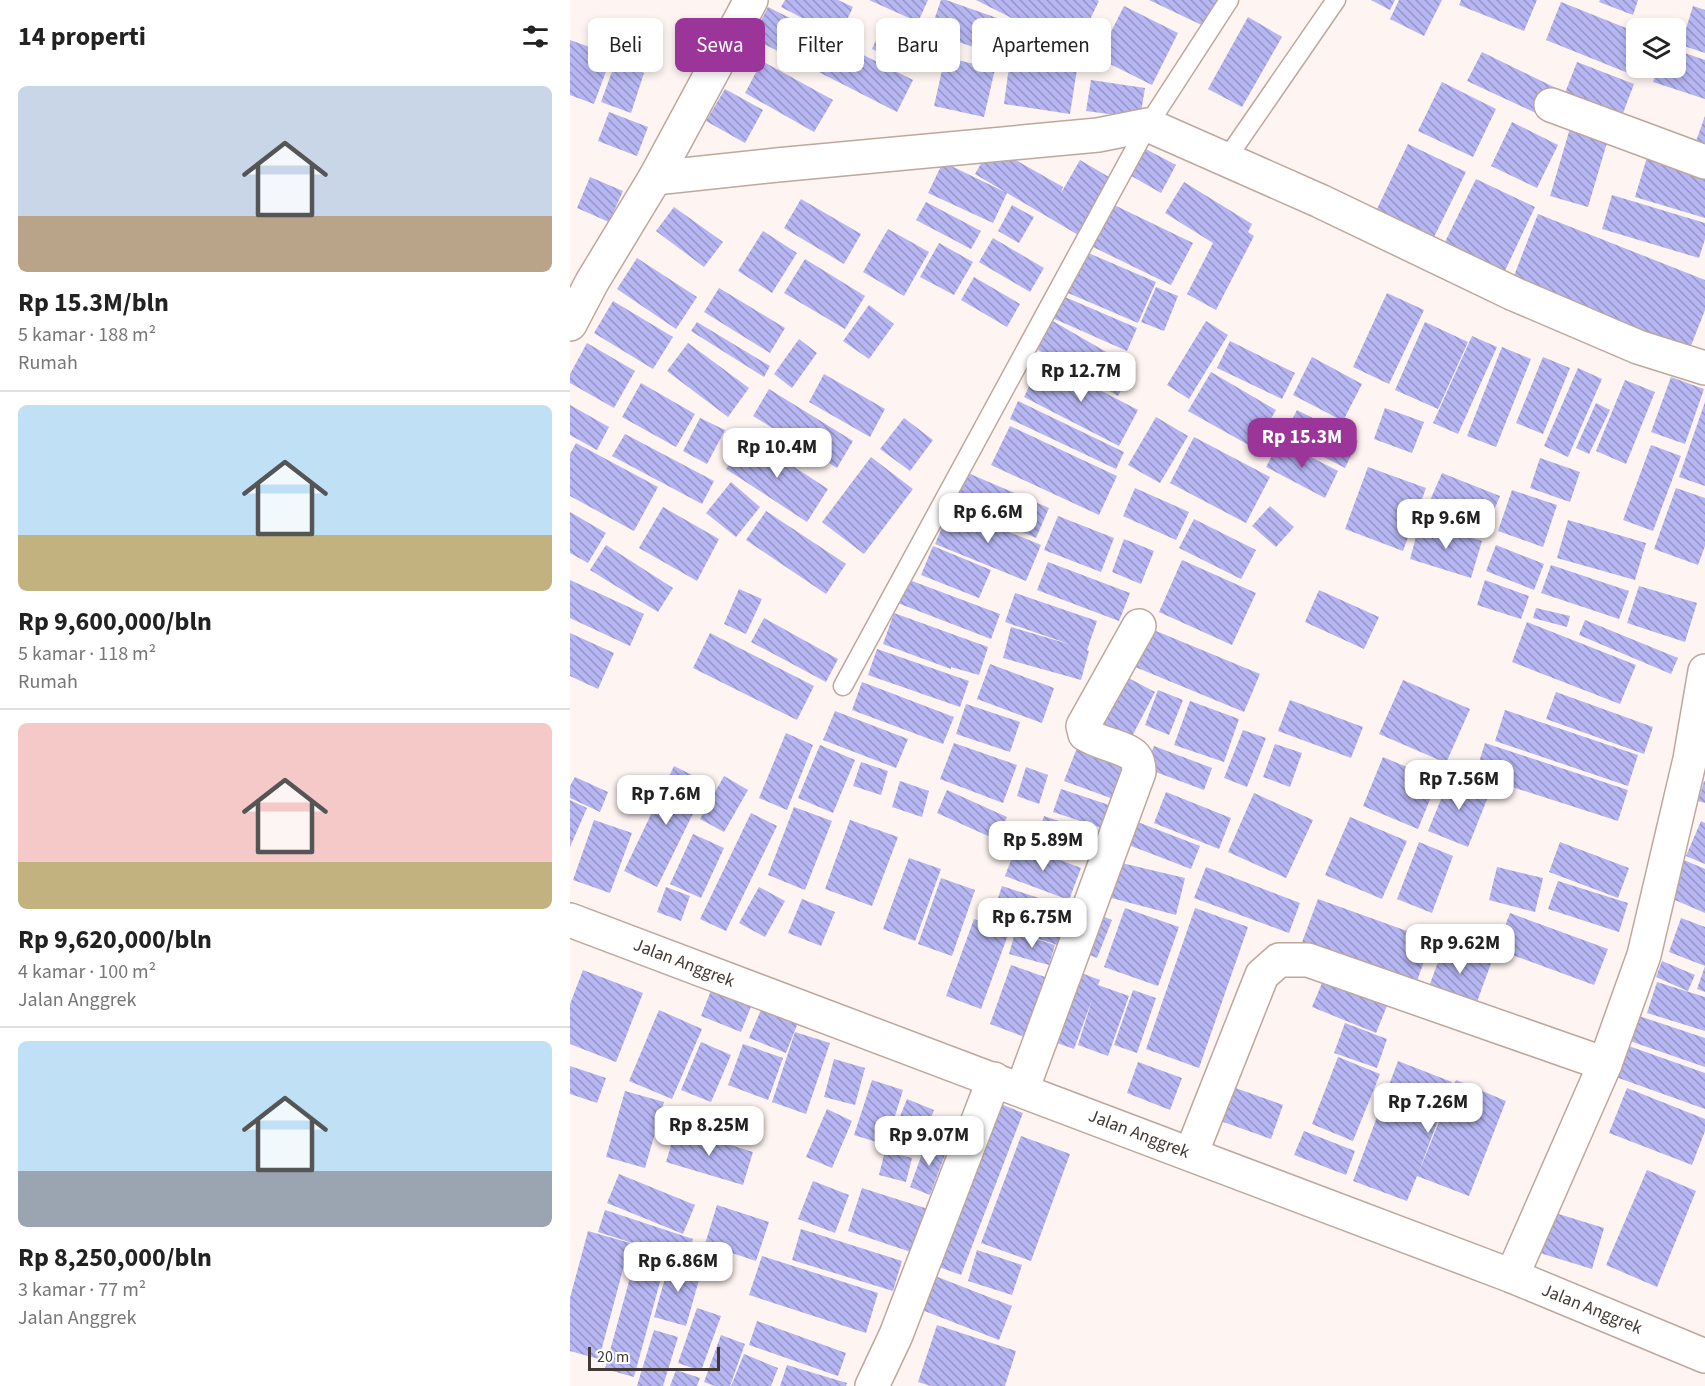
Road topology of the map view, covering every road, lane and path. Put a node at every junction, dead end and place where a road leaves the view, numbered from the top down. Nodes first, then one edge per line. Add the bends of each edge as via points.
1 (751, 0) edge
2 (1229, 0) edge
3 (1336, 0) edge
4 (1551, 105) dead end
5 (1148, 125) junction
6 (1225, 161) junction
7 (1705, 162) edge
8 (655, 178) junction
9 (570, 324) edge
10 (1705, 368) edge
11 (1139, 626) dead end
12 (1705, 671) edge
13 (843, 686) dead end
14 (573, 930) edge
15 (1605, 1064) junction
16 (1008, 1084) junction
17 (1191, 1154) junction
18 (1512, 1276) junction
19 (1705, 1356) edge
20 (872, 1386) edge

1 - 8 street
2 - 5 lane
3 - 6 lane
4 - 7 street
5 - 6 street
5 - 8 street via 1098,135
5 - 13 lane
6 - 10 street via 1320,201 1514,294 1638,347
8 - 9 street
11 - 16 street via 1083,726 1085,734 1094,740 1132,754 1138,761 1139,772
12 - 15 street via 1690,759 1644,954
14 - 16 street, Jalan Anggrek
15 - 17 street via 1308,960 1279,960 1262,975
15 - 18 street
16 - 17 street, Jalan Anggrek
16 - 20 street
17 - 18 street, Jalan Anggrek
18 - 19 street, Jalan Anggrek

